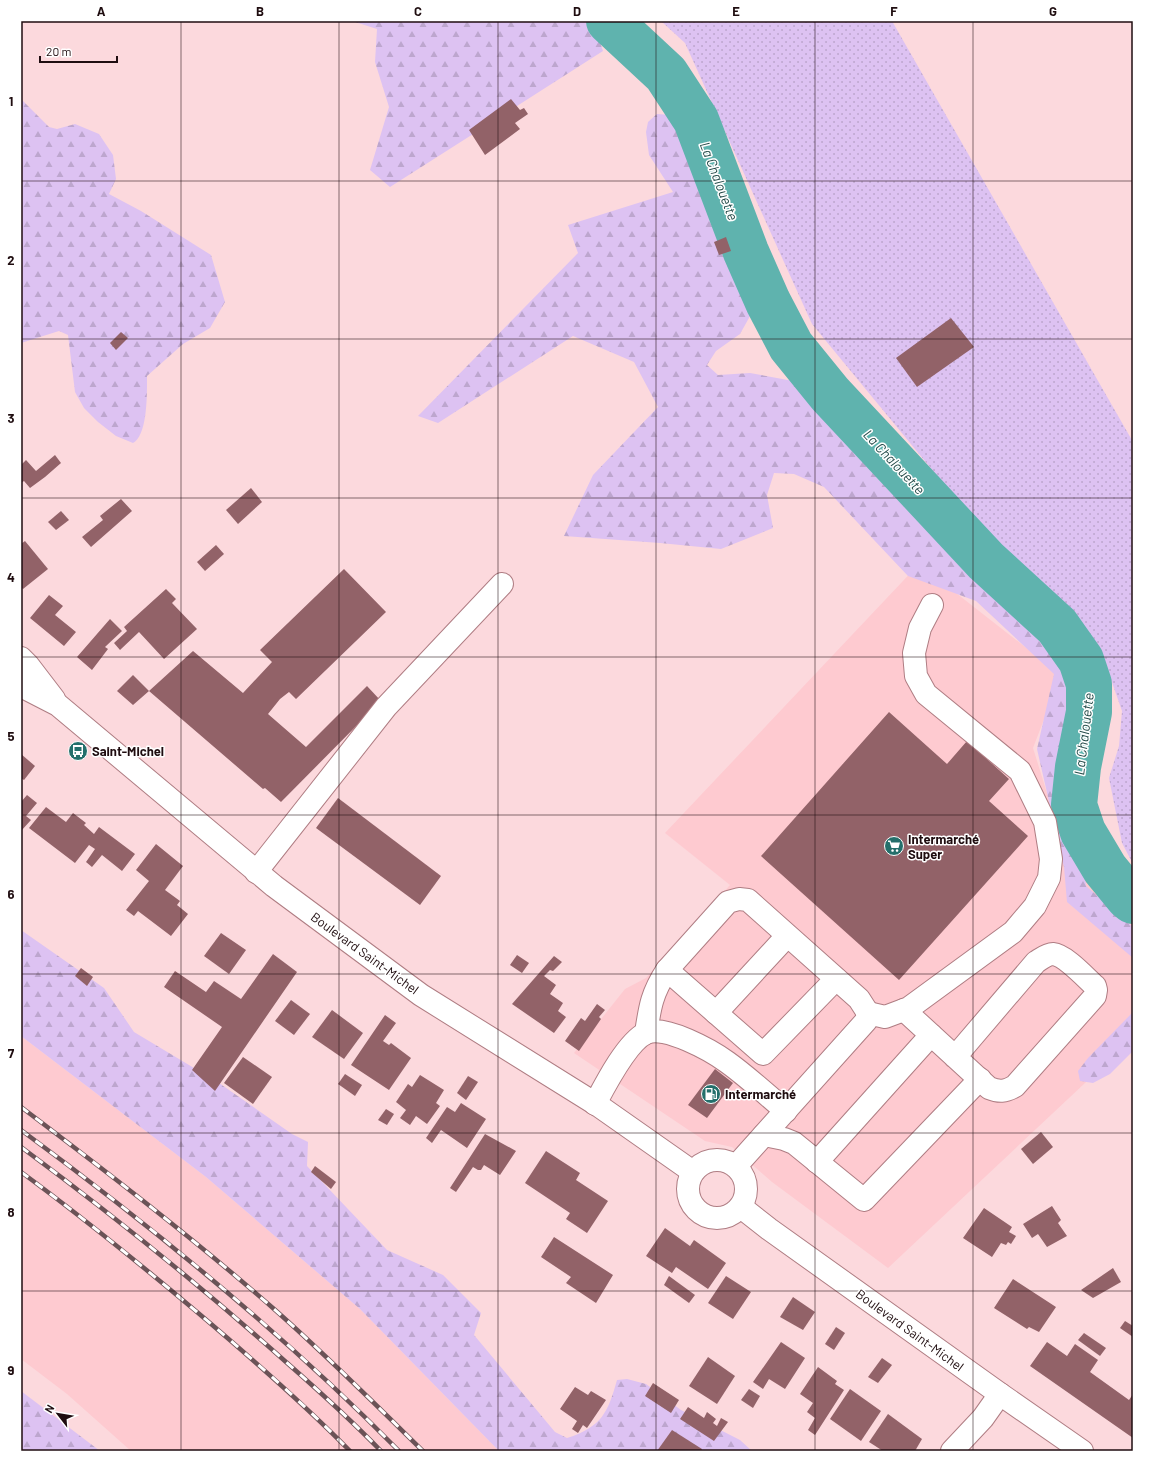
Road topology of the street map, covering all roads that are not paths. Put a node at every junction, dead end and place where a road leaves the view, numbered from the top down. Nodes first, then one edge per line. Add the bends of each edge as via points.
1 (502, 584) dead end
2 (932, 605) dead end
3 (21, 658) edge
4 (21, 686) edge
5 (58, 705) junction
6 (256, 872) junction
7 (787, 936) junction
8 (667, 970) junction
9 (836, 979) junction
10 (904, 1010) junction
11 (716, 1012) junction
12 (868, 1013) junction
13 (646, 1032) junction
14 (931, 1035) junction
15 (955, 1057) junction
16 (980, 1079) junction
17 (595, 1104) junction
18 (786, 1111) junction
19 (764, 1135) junction
20 (818, 1162) junction
21 (736, 1166) junction
22 (693, 1172) junction
23 (741, 1207) junction
24 (1000, 1394) junction
25 (952, 1451) edge
26 (1082, 1451) edge

1 - 6 main road via 386,707
2 - 10 main road via 918,634 914,653 916,676 926,694 1020,771 1045,822 1051,859 1049,878 1035,906 1013,932
3 - 5 main road, Boulevard Saint-Michel
4 - 5 main road, Boulevard Saint-Michel
5 - 6 main road, Boulevard Saint-Michel
6 - 17 main road, Boulevard Saint-Michel via 421,995
7 - 8 main road via 748,900 728,902
7 - 9 main road
7 - 11 main road
8 - 11 main road
8 - 13 main road via 651,1000
9 - 11 main road via 763,1054
9 - 12 main road via 859,999
10 - 12 main road via 885,1017
10 - 14 main road
12 - 18 main road via 866,1021
13 - 17 main road via 630,1046
13 - 18 main road via 659,1030 682,1037 726,1062
14 - 15 main road
14 - 20 main road
15 - 16 main road
15 - 16 main road via 1036,962 1047,955 1061,956 1095,986 1095,996 1015,1086 1007,1091 998,1091 989,1088
16 - 20 main road via 864,1200
17 - 22 main road, Boulevard Saint-Michel
18 - 19 main road
19 - 20 main road via 794,1143
19 - 21 main road
21 - 22 main road via 728,1161 710,1160 697,1166
21 - 23 main road via 746,1185
22 - 23 main road via 687,1188 690,1202 699,1212 716,1218 725,1217
23 - 24 main road, Boulevard Saint-Michel via 769,1230
24 - 25 main road via 983,1418
24 - 26 main road, Boulevard Saint-Michel

